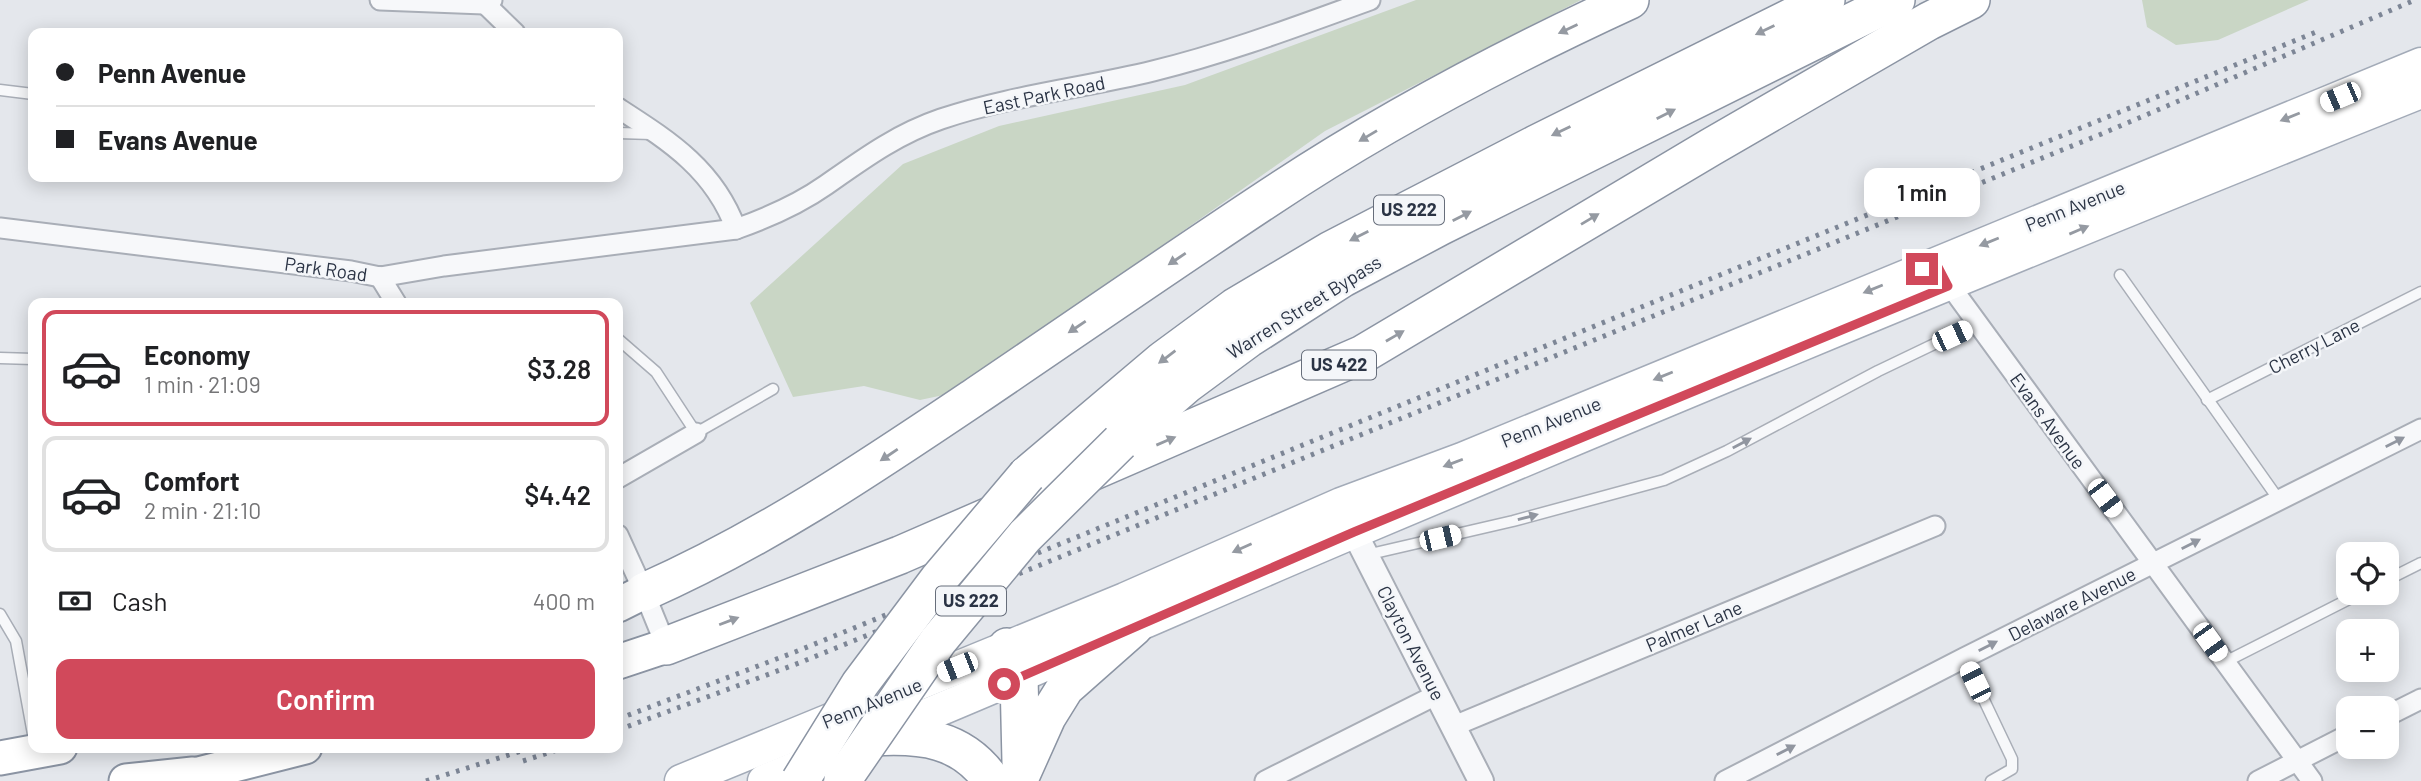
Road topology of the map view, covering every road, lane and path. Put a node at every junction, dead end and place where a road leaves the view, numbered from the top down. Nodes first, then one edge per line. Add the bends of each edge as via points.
1 (380, 0) edge
2 (1370, 0) edge
3 (1630, 0) edge
4 (1826, 0) edge
5 (1896, 0) edge
6 (1971, 0) edge
7 (486, 1) edge
8 (510, 28) edge
9 (2421, 64) edge
10 (0, 90) edge
11 (2421, 92) edge
12 (28, 93) edge
13 (623, 111) edge
14 (623, 133) edge
15 (659, 134) junction
16 (0, 228) edge
17 (736, 229) junction
18 (1942, 274) junction
19 (2120, 275) dead end
20 (380, 277) junction
21 (2421, 292) edge
22 (393, 298) edge
23 (1976, 324) junction
24 (623, 343) edge
25 (0, 358) edge
26 (28, 359) edge
27 (774, 389) dead end
28 (2207, 400) junction
29 (2421, 429) edge
30 (696, 433) junction
31 (623, 475) edge
32 (2280, 500) junction
33 (1935, 526) dead end
34 (1354, 530) junction
35 (623, 559) edge
36 (2153, 563) junction
37 (2421, 563) edge
38 (2399, 574) edge
39 (631, 598) edge
40 (2337, 605) edge
41 (0, 614) edge
42 (1134, 627) junction
43 (666, 646) junction
44 (1964, 658) junction
45 (623, 660) edge
46 (2225, 662) junction
47 (1010, 669) junction
48 (28, 688) edge
49 (1438, 694) junction
50 (2421, 699) edge
51 (2399, 710) edge
52 (1454, 726) junction
53 (873, 737) junction
54 (2336, 741) edge
55 (28, 749) edge
56 (282, 753) edge
57 (0, 758) edge
58 (2297, 761) junction
59 (204, 773) junction
60 (842, 780) edge
61 (1010, 780) edge
62 (126, 781) edge
63 (171, 781) edge
64 (681, 781) edge
65 (764, 781) edge
66 (800, 781) edge
67 (1265, 781) edge
68 (1481, 781) edge
69 (1725, 781) edge
70 (1991, 781) edge
71 (2258, 781) edge
72 (2312, 781) edge

1 - 7 street
2 - 17 street, East Park Road via 1203,58 940,119 868,154 800,201
3 -> 39 highway via 1389,123 1270,196 796,513 702,566
4 -> 66 highway, Warren Street Bypass / US 222, bridge via 1307,264 1235,307 1163,360 1027,475 938,580 860,684
60 -> 5 highway, Warren Street Bypass / US 222, bridge via 946,631 1024,536 1120,442 1248,339 1343,278 1441,226
43 -> 6 highway, US 422 via 900,555 1363,354 1711,147
7 - 8 street
9 -> 18 main road, Penn Avenue
10 - 12 lane
18 -> 11 main road, Penn Avenue via 2139,205
13 - 15 street
14 - 15 lane
15 - 17 street via 696,164 728,209
16 - 20 street, Park Road
17 - 20 street, Park Road
18 - 23 street, Evans Avenue
18 - 34 main road, Penn Avenue via 1462,459
19 - 28 lane
20 - 22 street
21 - 28 lane, Cherry Lane
34 -> 23 lane via 1513,521 1664,480
23 - 36 street, Evans Avenue
24 - 30 lane via 656,372
25 - 26 lane
27 - 30 lane
28 - 32 lane
32 -> 29 street, Delaware Avenue
30 - 31 street
36 -> 32 street, Delaware Avenue
33 - 52 street, Palmer Lane
34 - 42 main road, Penn Avenue
34 -> 47 main road, Penn Avenue via 1125,599
34 - 49 street, Clayton Avenue
35 - 39 street
44 -> 36 street, Delaware Avenue
36 - 46 street, Evans Avenue
37 - 38 lane
39 - 43 street
40 - 46 lane
41 - 48 lane via 16,640
42 - 47 main road, Penn Avenue
42 - 61 highway via 1065,688
43 - 45 highway, US 422
69 -> 44 street, Delaware Avenue
44 - 70 lane via 2012,760 2012,769
46 - 58 street, Evans Avenue
47 - 53 main road, Penn Avenue
47 - 61 highway
47 - 64 main road, Penn Avenue
49 - 52 street, Clayton Avenue
49 - 67 street
50 - 51 street
52 - 68 street, Clayton Avenue
53 - 61 highway via 902,735 943,742
53 - 65 main road, Penn Avenue
54 - 58 street
55 - 57 highway
56 - 59 highway
58 - 71 street
58 - 72 street, Evans Avenue
59 - 62 highway
59 - 63 highway

